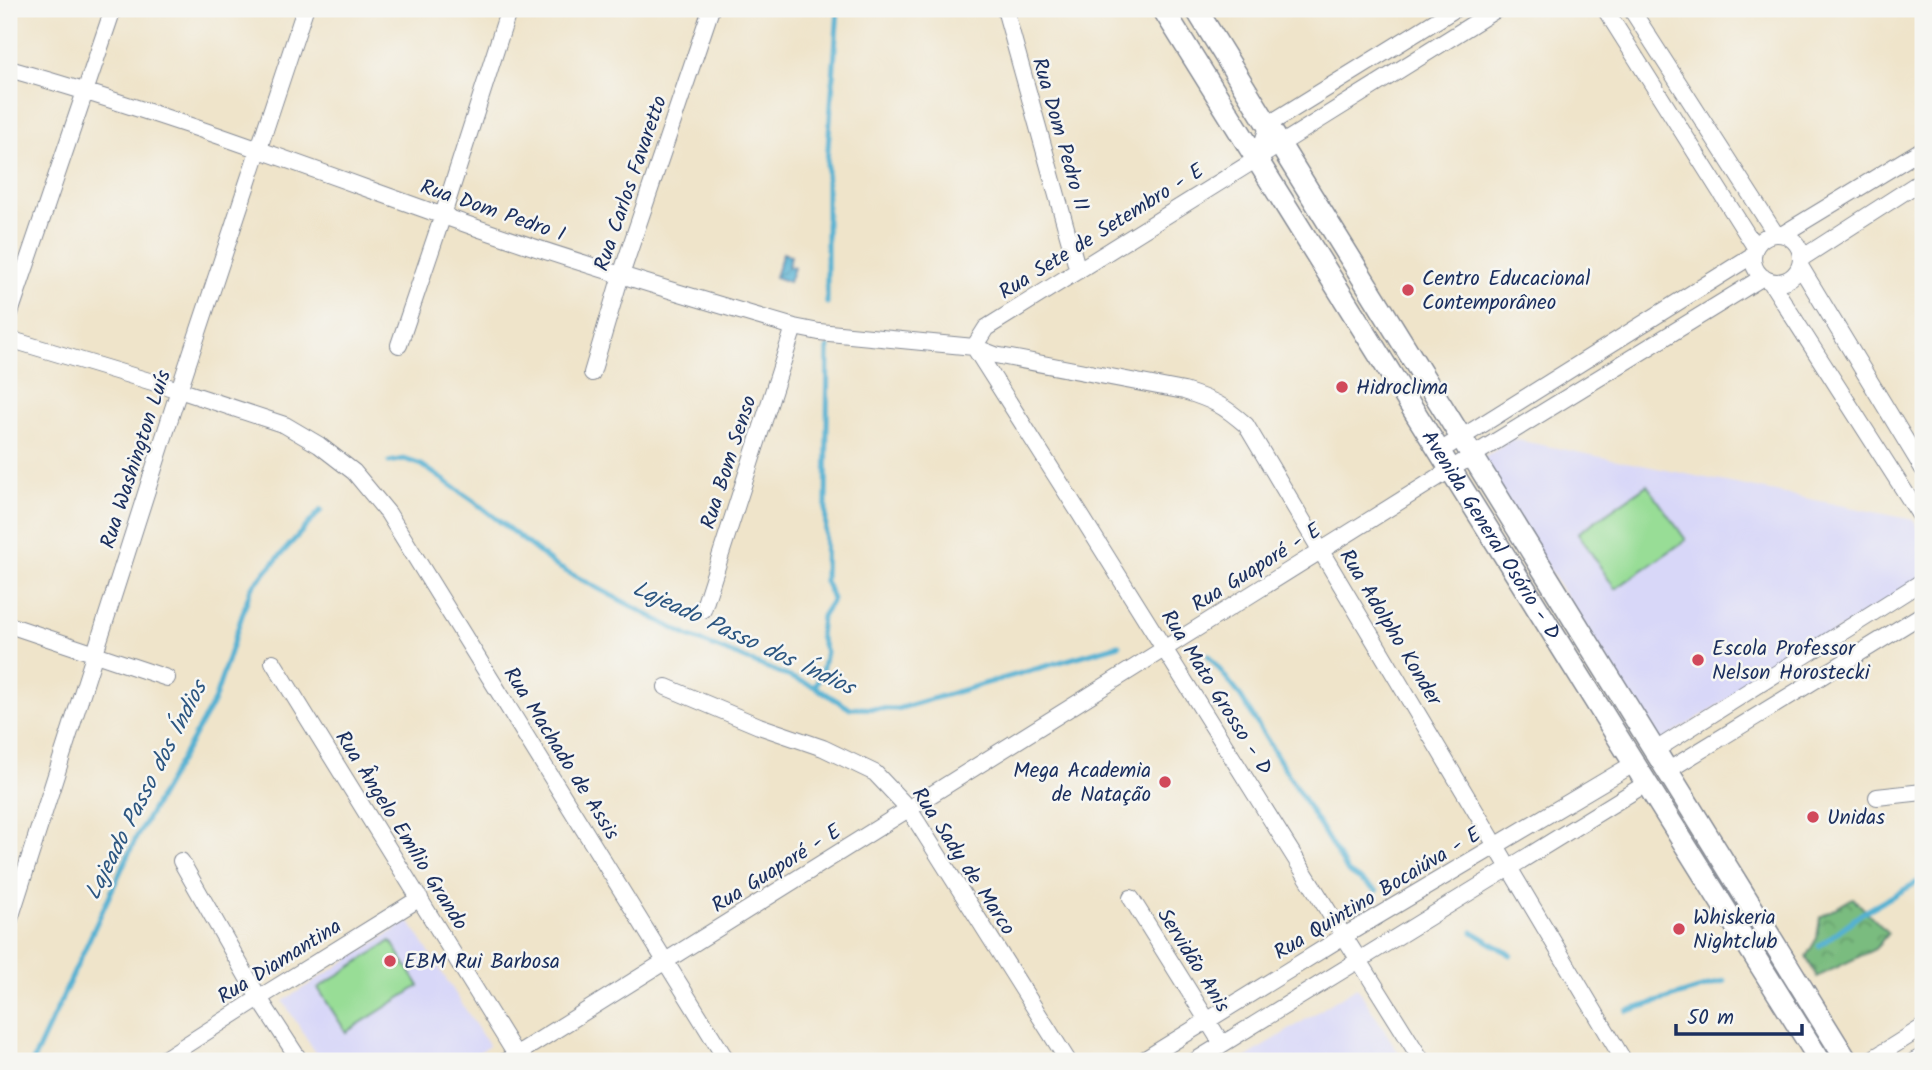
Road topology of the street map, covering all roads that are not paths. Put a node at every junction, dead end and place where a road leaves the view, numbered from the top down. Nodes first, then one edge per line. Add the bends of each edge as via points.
1 (113, 9) edge
2 (305, 9) edge
3 (509, 9) edge
4 (711, 9) edge
5 (1005, 9) edge
6 (1163, 9) edge
7 (1196, 9) edge
8 (1455, 9) edge
9 (1497, 9) edge
10 (1605, 9) edge
11 (1631, 9) edge
12 (9, 69) edge
13 (85, 90) junction
14 (1269, 124) junction
15 (1281, 144) junction
16 (1923, 149) edge
17 (258, 150) junction
18 (1257, 159) junction
19 (1923, 180) edge
20 (443, 215) junction
21 (1779, 234) junction
22 (1754, 251) junction
23 (1801, 262) junction
24 (1078, 271) junction
25 (621, 275) junction
26 (1766, 279) junction
27 (9, 316) edge
28 (794, 327) junction
29 (9, 339) edge
30 (399, 345) dead end
31 (974, 347) junction
32 (592, 373) dead end
33 (179, 390) junction
34 (1461, 438) junction
35 (1472, 456) junction
36 (1446, 460) junction
37 (1923, 469) edge
38 (1923, 520) edge
39 (1321, 551) junction
40 (1923, 581) edge
41 (703, 610) dead end
42 (1923, 614) edge
43 (9, 625) edge
44 (1165, 649) junction
45 (94, 654) junction
46 (273, 662) dead end
47 (167, 678) dead end
48 (1765, 681) junction
49 (666, 687) dead end
50 (1779, 702) junction
51 (1654, 751) junction
52 (1635, 763) junction
53 (1667, 771) junction
54 (1647, 783) junction
55 (1923, 792) edge
56 (1877, 797) dead end
57 (909, 809) junction
58 (1497, 845) junction
59 (181, 862) dead end
60 (1510, 867) junction
61 (420, 898) junction
62 (1130, 898) dead end
63 (10, 916) edge
64 (1344, 936) junction
65 (1359, 960) junction
66 (667, 962) junction
67 (259, 998) junction
68 (1208, 1020) junction
69 (1923, 1027) edge
70 (1223, 1044) junction
71 (1923, 1056) edge
72 (511, 1058) edge
73 (1198, 1060) edge
74 (161, 1061) edge
75 (300, 1061) edge
76 (727, 1061) edge
77 (1068, 1061) edge
78 (1142, 1061) edge
79 (1422, 1061) edge
80 (1624, 1061) edge
81 (1820, 1061) edge
82 (1847, 1061) edge
83 (1869, 1061) edge
84 (1914, 1061) edge

1 - 13 street
2 - 17 street, Rua Washington Luís
3 - 20 street
4 - 25 street, Rua Carlos Favaretto
5 - 24 street, Rua Dom Pedro II
6 - 18 main road, Avenida General Osório - D
7 - 14 main road, Avenida General Osório - D
8 - 14 street
9 - 15 street, Rua Sete de Setembro - E
10 - 22 street
11 - 21 street
12 - 13 street, Rua Dom Pedro I
13 - 17 street, Rua Dom Pedro I
13 - 27 street
14 - 15 main road, Avenida General Osório - D
14 - 18 street
15 - 18 street, Rua Sete de Setembro - E
15 - 34 main road, Avenida General Osório - D
16 - 21 street
17 - 20 street, Rua Dom Pedro I
17 - 33 street, Rua Washington Luís
18 - 24 street, Rua Sete de Setembro - E
18 - 36 main road, Avenida General Osório - D
19 - 23 street
20 - 25 street, Rua Dom Pedro I
20 - 30 street
21 - 22 street via 1760,240
21 - 23 street via 1797,243
22 - 26 street via 1757,271
22 - 34 street, Rua Guaporé - E
23 - 26 street via 1785,281
23 - 37 street
24 - 31 street, Rua Sete de Setembro - E via 986,328
25 - 28 street, Rua Dom Pedro I
25 - 32 street, Rua Carlos Favaretto
26 - 35 street, Rua Guaporé - E
26 - 38 street
28 - 31 street, Rua Dom Pedro I
28 - 41 street, Rua Bom Senso
29 - 33 street, Rua Machado de Assis
31 - 39 street, Rua Adolpho Konder via 995,355 1184,391 1227,408 1246,425
31 - 44 street, Rua Mato Grosso - D
33 - 45 street, Rua Washington Luís
33 - 66 street, Rua Machado de Assis via 285,425 354,472 388,513
34 - 35 main road, Avenida General Osório - D
34 - 36 street, Rua Guaporé - E
35 - 36 street, Rua Guaporé - E
35 - 51 main road, Avenida General Osório - D
36 - 39 street, Rua Guaporé - E
36 - 52 main road, Avenida General Osório - D
39 - 44 street, Rua Guaporé - E
39 - 58 street, Rua Adolpho Konder
40 - 48 street
42 - 50 street
43 - 45 street
44 - 57 street, Rua Guaporé - E
44 - 64 street, Rua Mato Grosso - D
45 - 47 street
45 - 63 street, Rua Washington Luís
46 - 61 street, Rua Ângelo Emílio Grando
48 - 50 street
48 - 51 street
49 - 57 street, Rua Sady de Marco via 875,773
50 - 53 street
51 - 53 main road, Avenida General Osório - D
52 - 54 main road, Avenida General Osório - D
52 - 58 street, Rua Quintino Bocaiúva - E
53 - 82 main road, Avenida General Osório - D
54 - 60 street
54 - 81 main road, Avenida General Osório - D
55 - 56 street
57 - 66 street, Rua Guaporé - E
57 - 77 street, Rua Sady de Marco
58 - 60 street, Rua Adolpho Konder
58 - 64 street, Rua Quintino Bocaiúva - E
59 - 67 street
60 - 65 street
60 - 80 street, Rua Adolpho Konder
61 - 67 street, Rua Diamantina
61 - 72 street, Rua Ângelo Emílio Grando
62 - 68 street, Servidão Anis
64 - 65 street, Rua Mato Grosso - D
64 - 68 street, Rua Quintino Bocaiúva - E
65 - 70 street
65 - 79 street, Rua Mato Grosso - D
66 - 72 street, Rua Guaporé - E
66 - 76 street, Rua Machado de Assis
67 - 74 street, Rua Diamantina
67 - 75 street
68 - 70 street, Servidão Anis
68 - 78 street, Rua Quintino Bocaiúva - E
69 - 83 street
70 - 73 street
71 - 84 street

